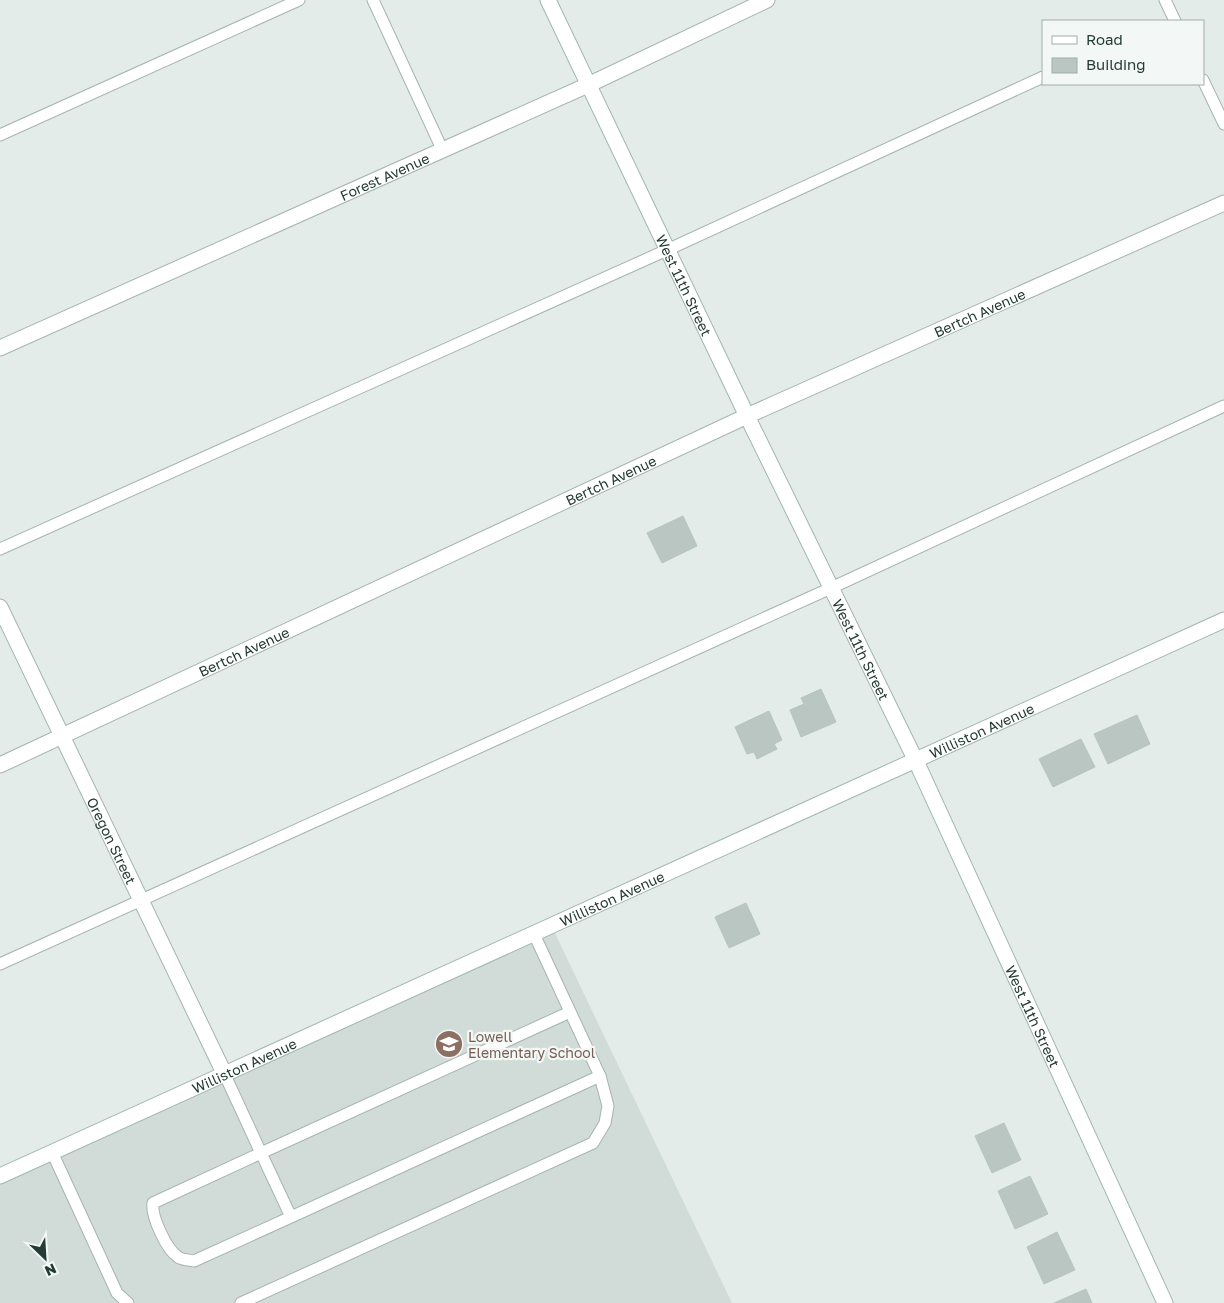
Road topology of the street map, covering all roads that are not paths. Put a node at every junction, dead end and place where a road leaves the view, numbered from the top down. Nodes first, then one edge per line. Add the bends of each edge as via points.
1 (299, 0) edge
2 (373, 0) edge
3 (548, 0) edge
4 (767, 0) edge
5 (1165, 0) edge
6 (1170, 20) edge
7 (1042, 77) edge
8 (1204, 82) edge
9 (588, 85) junction
10 (1224, 124) edge
11 (0, 135) edge
12 (442, 150) junction
13 (1224, 203) edge
14 (667, 250) junction
15 (0, 348) edge
16 (1224, 406) edge
17 (747, 416) junction
18 (0, 550) edge
19 (831, 588) junction
20 (0, 607) edge
21 (1224, 620) edge
22 (62, 736) junction
23 (916, 761) junction
24 (0, 765) edge
25 (141, 900) junction
26 (534, 934) junction
27 (0, 964) edge
28 (570, 1012) junction
29 (224, 1073) junction
30 (600, 1076) junction
31 (52, 1152) junction
32 (262, 1153) junction
33 (0, 1176) edge
34 (291, 1216) junction
35 (128, 1303) edge
36 (241, 1303) edge
37 (1165, 1303) edge

1 - 11 lane
2 - 12 lane
3 - 9 main road, West 11th Street
4 - 9 main road, Forest Avenue
5 - 6 lane
7 - 14 lane
8 - 10 lane
9 - 12 main road, Forest Avenue
9 - 14 main road, West 11th Street
12 - 15 main road, Forest Avenue
13 - 17 main road, Bertch Avenue
14 - 17 main road, West 11th Street
14 - 18 lane
16 - 19 lane
17 - 19 main road, West 11th Street
17 - 22 main road, Bertch Avenue
19 - 23 main road, West 11th Street
19 - 25 lane
20 - 22 main road, Oregon Street
21 - 23 main road, Williston Avenue
22 - 24 main road, Bertch Avenue
22 - 25 main road, Oregon Street
23 - 26 main road, Williston Avenue
23 - 37 main road, West 11th Street
25 - 27 lane
25 - 29 main road, Oregon Street
26 - 28 lane
26 - 29 main road, Williston Avenue
28 - 30 lane
28 - 32 lane
29 - 31 main road, Williston Avenue
29 - 32 lane
30 - 34 lane
30 - 36 lane via 608,1106 605,1123 593,1143
31 - 33 main road, Williston Avenue
31 - 35 lane via 117,1293
32 - 34 lane
32 - 34 lane via 153,1203 152,1212 169,1249 179,1258 194,1261

